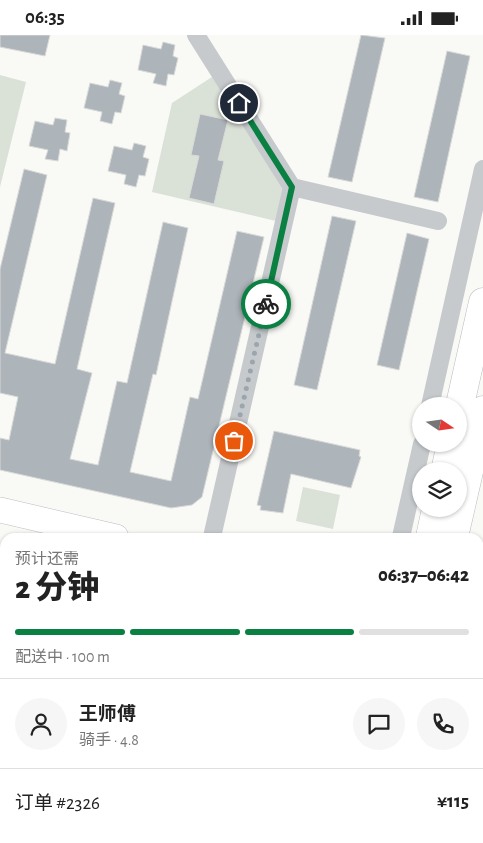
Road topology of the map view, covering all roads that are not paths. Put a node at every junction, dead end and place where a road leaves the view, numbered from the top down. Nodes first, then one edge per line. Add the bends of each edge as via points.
1 (196, 35) edge
2 (483, 169) edge
3 (292, 187) junction
4 (438, 221) dead end
5 (483, 302) edge
6 (432, 397) edge
7 (462, 397) edge
8 (483, 410) edge
9 (420, 453) edge
10 (0, 510) edge
11 (434, 517) edge
12 (99, 533) edge
13 (213, 533) edge
14 (402, 533) edge
15 (431, 533) edge
16 (455, 533) edge

1 - 3 street
2 - 6 street
3 - 4 street
3 - 13 street
5 - 7 main road
8 - 16 main road
9 - 14 street
10 - 12 street
11 - 15 main road

